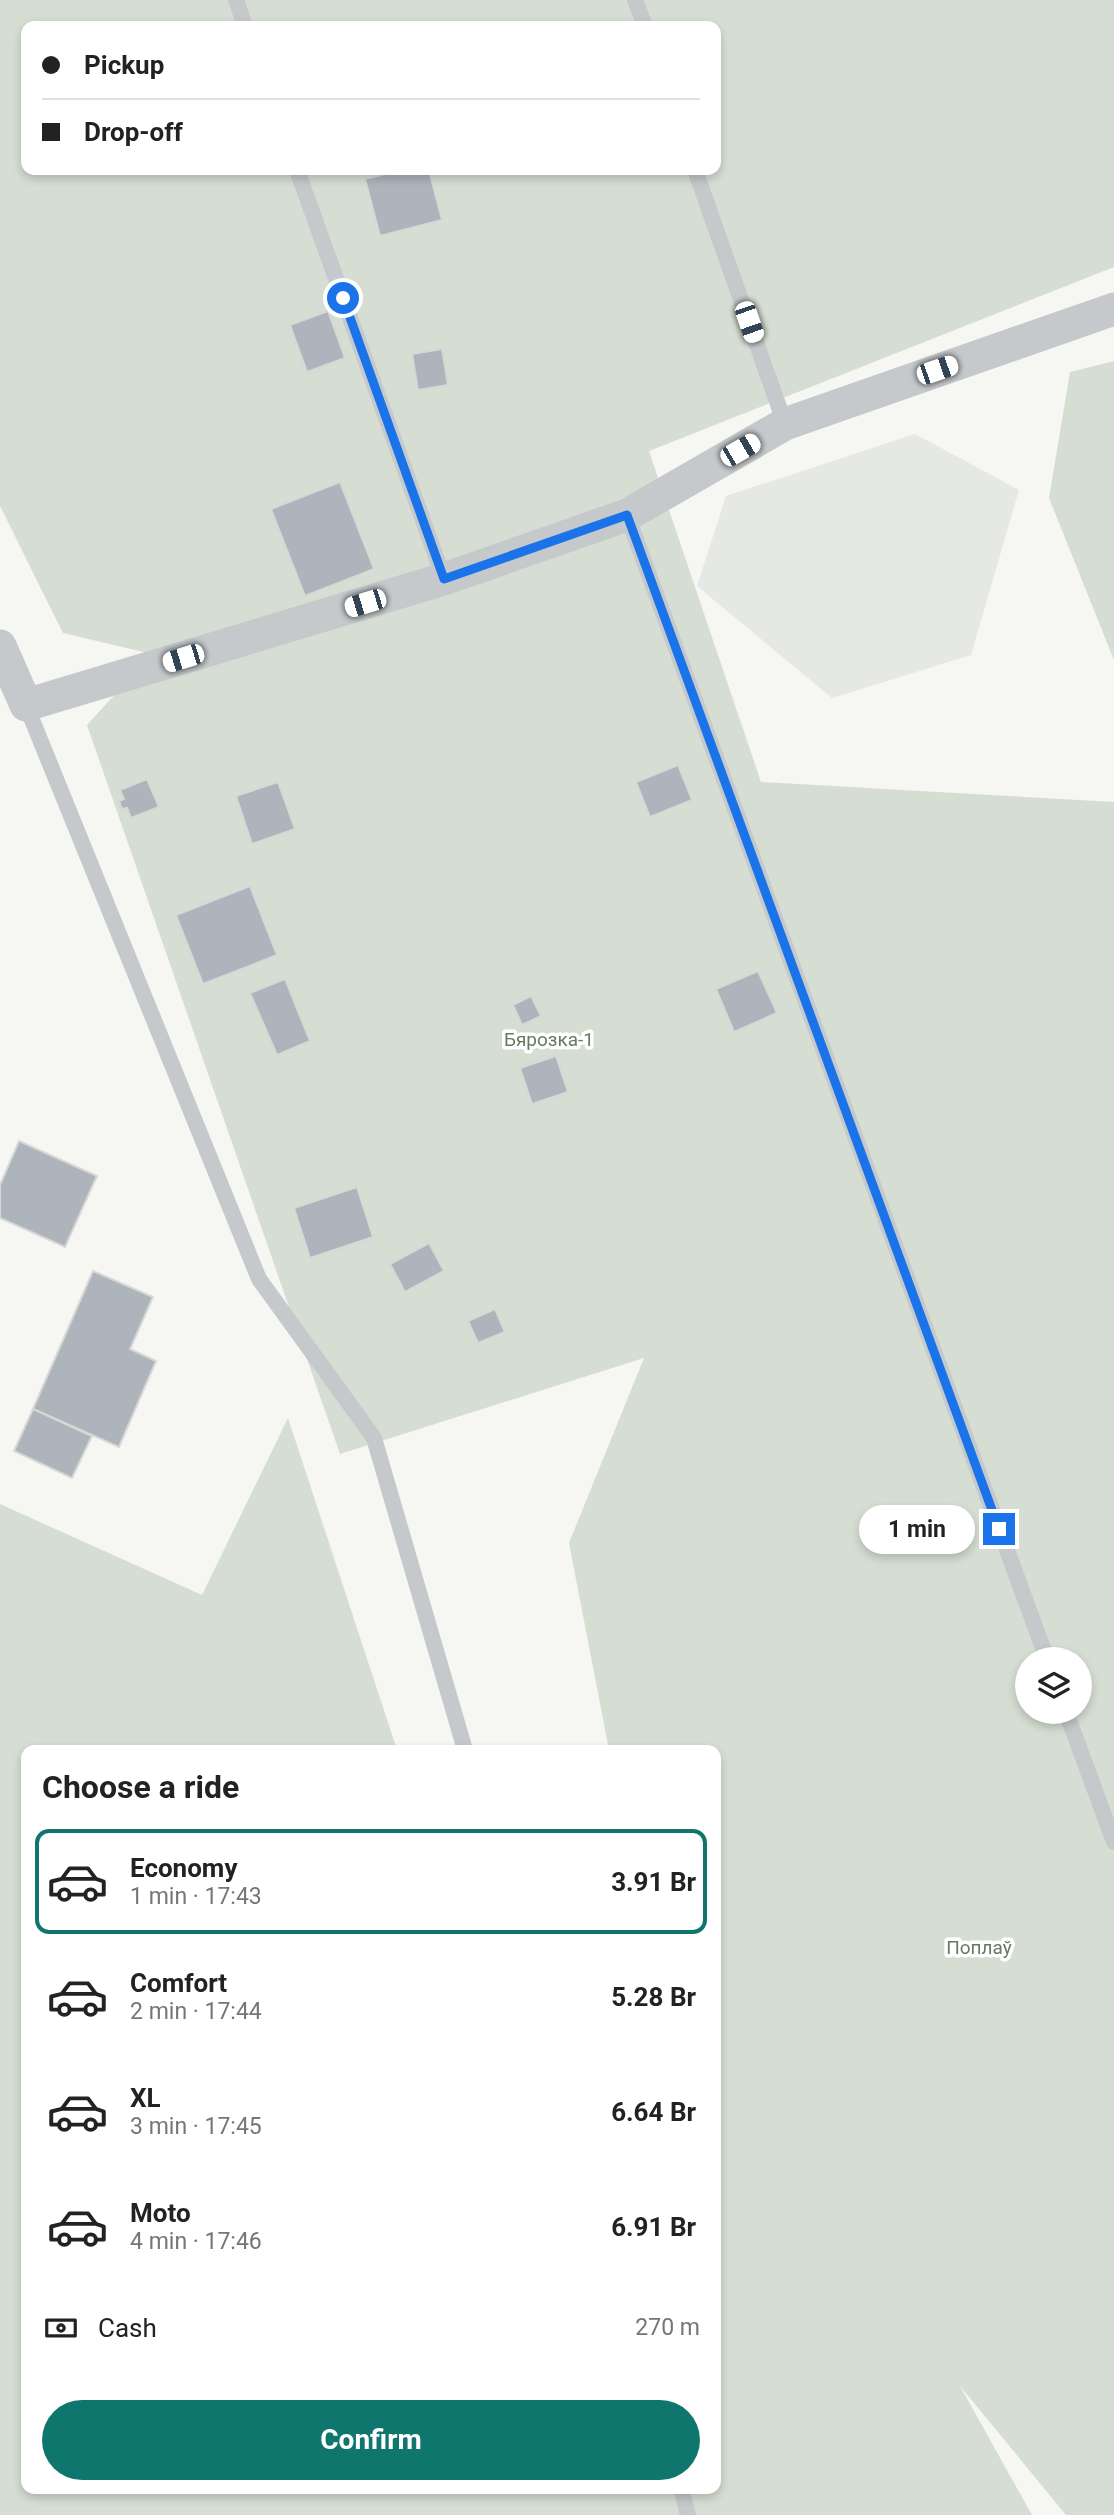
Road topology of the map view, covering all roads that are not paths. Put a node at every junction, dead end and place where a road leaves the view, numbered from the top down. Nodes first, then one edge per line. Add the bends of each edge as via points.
1 (236, 0) edge
2 (635, 0) edge
3 (244, 21) edge
4 (643, 21) edge
5 (299, 175) edge
6 (697, 175) edge
7 (1114, 309) edge
8 (785, 424) junction
9 (627, 515) junction
10 (444, 579) junction
11 (0, 646) edge
12 (26, 705) junction
13 (1043, 1647) edge
14 (1070, 1724) edge
15 (464, 1745) edge
16 (1114, 1842) edge
17 (683, 2494) edge
18 (688, 2515) edge

1 - 3 lane
2 - 4 lane
5 - 10 lane
6 - 8 lane
7 - 8 street
8 - 9 street
9 - 10 street
9 - 13 lane
10 - 12 street
11 - 12 street
12 - 15 lane via 259,1279 374,1438
14 - 16 lane
17 - 18 lane

